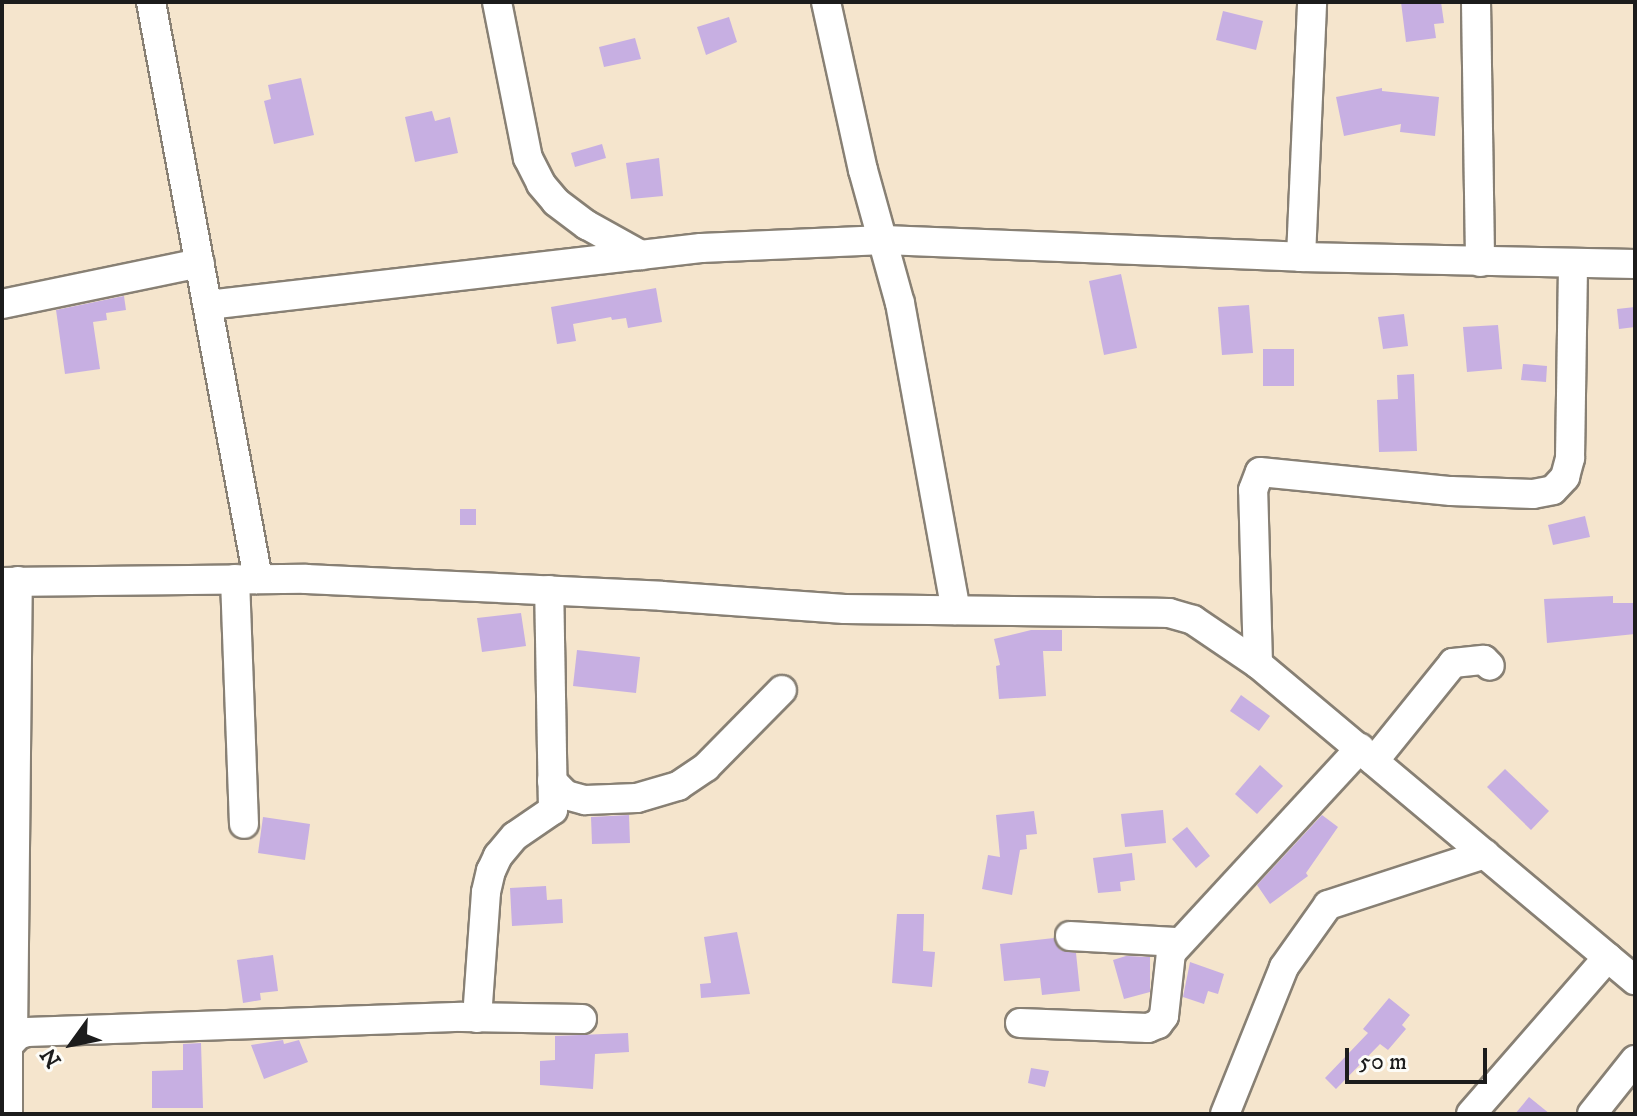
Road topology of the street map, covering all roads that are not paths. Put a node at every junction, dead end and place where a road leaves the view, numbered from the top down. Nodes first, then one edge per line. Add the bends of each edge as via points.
1 (151, 2) edge
2 (497, 2) edge
3 (826, 2) edge
4 (1312, 2) edge
5 (1476, 2) edge
6 (884, 240) junction
7 (641, 255) junction
8 (1301, 257) junction
9 (1480, 262) junction
10 (200, 263) junction
11 (1573, 264) junction
12 (1635, 264) edge
13 (2, 304) edge
14 (208, 305) junction
15 (246, 579) junction
16 (10, 581) edge
17 (549, 590) junction
18 (956, 610) junction
19 (1258, 664) junction
20 (1490, 666) dead end
21 (782, 690) dead end
22 (1367, 754) junction
23 (552, 781) junction
24 (244, 824) dead end
25 (1485, 854) junction
26 (1070, 936) dead end
27 (1179, 942) junction
28 (1608, 957) junction
29 (1635, 980) edge
30 (477, 1018) junction
31 (582, 1019) dead end
32 (1020, 1023) dead end
33 (13, 1039) junction
34 (1635, 1060) edge
35 (8, 1114) edge
36 (1225, 1114) edge
37 (1471, 1114) edge
38 (1592, 1114) edge

1 - 10 street
2 - 7 street via 528,158 541,184 587,225
3 - 6 street
4 - 8 street
5 - 9 street
6 - 7 street
6 - 8 street
6 - 18 street
7 - 14 street
8 - 9 street
9 - 11 street
10 - 13 street
10 - 14 street
11 - 12 street
11 - 19 street via 1570,458 1565,477 1553,490 1533,494 1260,472 1253,490
14 - 15 street
15 - 16 street
15 - 17 street
15 - 24 street
16 - 33 street
17 - 18 street via 845,609
17 - 23 street
18 - 19 street via 1169,613 1193,620
19 - 22 street
20 - 22 street via 1484,660 1453,663
21 - 23 street via 726,750 678,786 637,798 585,800 566,795
22 - 25 street
22 - 27 street
23 - 30 street via 553,810 515,836 491,871
25 - 28 street
25 - 36 street via 1328,905 1284,967
26 - 27 street
27 - 32 street via 1168,966 1164,1016 1158,1024 1148,1028
28 - 29 street
28 - 37 street
30 - 31 street
30 - 33 street via 27,1032
33 - 35 street via 8,1046
34 - 38 street

